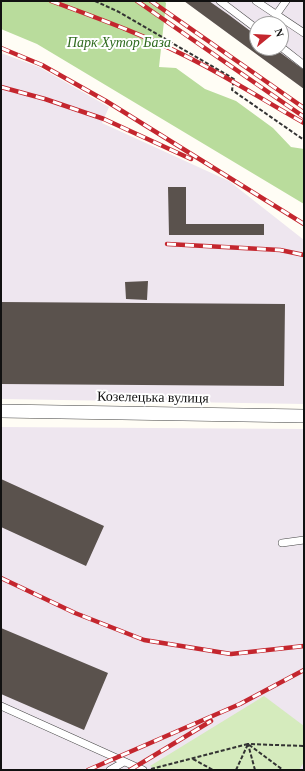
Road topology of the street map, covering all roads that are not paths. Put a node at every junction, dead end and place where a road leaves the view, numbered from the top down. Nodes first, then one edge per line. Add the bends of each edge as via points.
1 (220, 1) edge
2 (256, 1) edge
3 (286, 1) edge
4 (276, 15) junction
5 (249, 23) edge
6 (304, 33) edge
7 (289, 53) edge
8 (304, 65) edge
9 (1, 412) edge
10 (304, 416) edge
11 (304, 540) edge
12 (282, 543) dead end
13 (1, 706) edge
14 (124, 762) junction
15 (110, 770) edge
16 (143, 770) edge

1 - 5 lane
2 - 4 lane
3 - 4 lane
4 - 6 lane
7 - 8 lane
9 - 10 street, Козелецька вулиця
11 - 12 lane
13 - 14 lane
14 - 15 lane
14 - 16 lane

